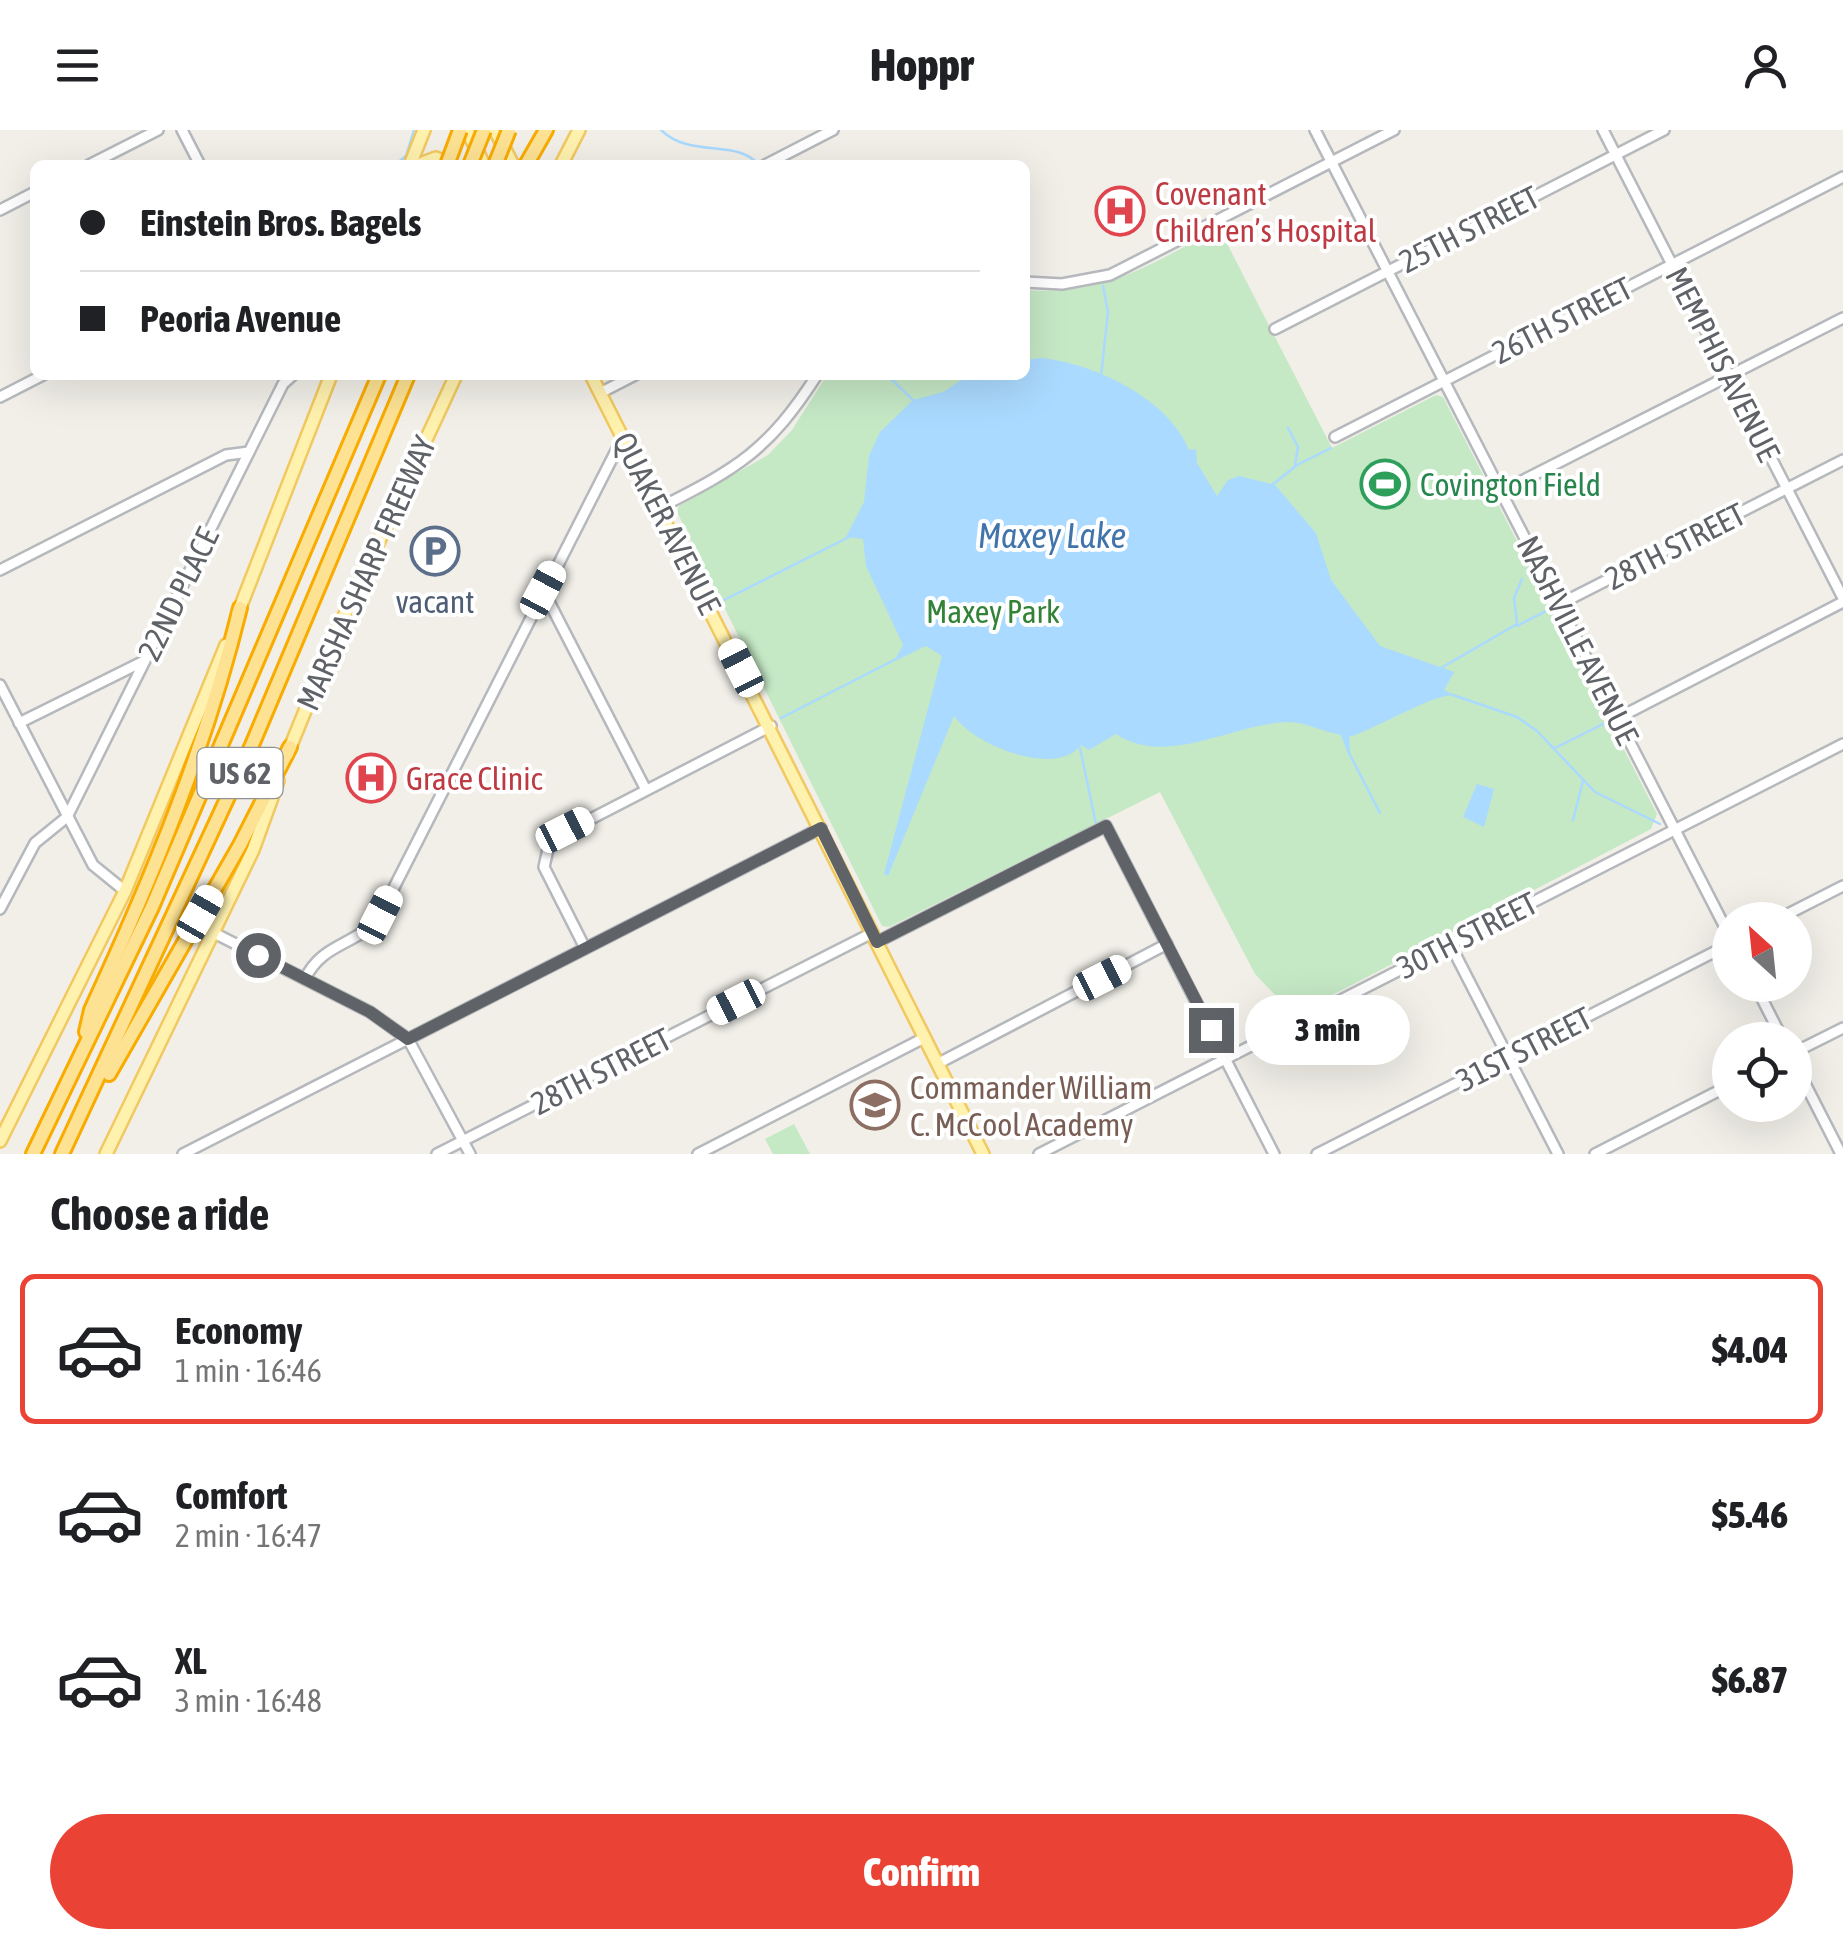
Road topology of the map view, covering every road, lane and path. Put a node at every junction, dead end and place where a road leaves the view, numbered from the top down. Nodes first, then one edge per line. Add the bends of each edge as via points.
1 (158, 130) edge
2 (182, 130) edge
3 (424, 130) edge
4 (463, 130) edge
5 (484, 130) edge
6 (495, 130) edge
7 (509, 130) edge
8 (546, 130) edge
9 (580, 130) edge
10 (833, 130) edge
11 (1315, 130) edge
12 (1394, 130) edge
13 (1603, 130) edge
14 (1664, 130) edge
15 (1616, 154) junction
16 (99, 160) edge
17 (197, 160) edge
18 (412, 160) edge
19 (451, 160) edge
20 (472, 160) edge
21 (481, 160) edge
22 (496, 160) edge
23 (510, 160) edge
24 (529, 160) edge
25 (564, 160) edge
26 (774, 160) edge
27 (1332, 162) junction
28 (1843, 177) edge
29 (30, 195) edge
30 (0, 210) edge
31 (1672, 264) junction
32 (1388, 270) junction
33 (1030, 282) edge
34 (1843, 318) edge
35 (1275, 329) dead end
36 (1728, 376) junction
37 (32, 380) edge
38 (288, 380) edge
39 (328, 380) edge
40 (378, 380) edge
41 (406, 380) edge
42 (454, 380) edge
43 (594, 380) edge
44 (625, 380) edge
45 (814, 380) edge
46 (1445, 380) junction
47 (600, 392) junction
48 (0, 396) edge
49 (1335, 437) dead end
50 (623, 438) junction
51 (249, 452) junction
52 (1843, 460) edge
53 (1786, 489) junction
54 (1502, 491) junction
55 (659, 508) junction
56 (0, 570) edge
57 (543, 590) junction
58 (1843, 600) edge
59 (1560, 604) junction
60 (240, 608) junction
61 (146, 659) junction
62 (0, 685) edge
63 (1618, 718) junction
64 (19, 723) junction
65 (771, 726) junction
66 (1843, 744) edge
67 (290, 747) junction
68 (646, 788) junction
69 (67, 816) junction
70 (821, 828) junction
71 (1675, 829) junction
72 (1843, 886) edge
73 (125, 891) junction
74 (1811, 902) edge
75 (1712, 904) edge
76 (0, 909) edge
77 (214, 933) junction
78 (875, 938) junction
79 (1167, 944) junction
80 (1450, 944) junction
81 (585, 948) junction
82 (1712, 949) edge
83 (304, 979) junction
84 (1843, 1028) edge
85 (924, 1038) junction
86 (408, 1039) junction
87 (1812, 1044) edge
88 (1508, 1057) junction
89 (1226, 1058) junction
90 (80, 1059) junction
91 (937, 1064) junction
92 (1712, 1095) edge
93 (1812, 1097) edge
94 (0, 1141) edge
95 (463, 1141) junction
96 (33, 1154) edge
97 (62, 1154) edge
98 (106, 1154) edge
99 (184, 1154) edge
100 (437, 1154) edge
101 (470, 1154) edge
102 (698, 1154) edge
103 (983, 1154) edge
104 (1039, 1154) edge
105 (1274, 1154) edge
106 (1317, 1154) edge
107 (1558, 1154) edge
108 (1595, 1154) edge
109 (1841, 1154) edge

1 - 16 street
2 - 17 street
3 - 18 main road
4 - 19 highway, bridge
4 - 21 main road
5 - 20 highway, bridge
6 - 23 main road
7 - 22 highway, bridge
8 - 24 highway
9 - 25 main road
10 - 26 street
11 - 27 street, NASHVILLE AVENUE
12 - 27 street
13 - 15 street, MEMPHIS AVENUE
14 - 15 street, 25TH STREET
15 - 31 street, MEMPHIS AVENUE
15 - 32 street, 25TH STREET
27 - 32 street, NASHVILLE AVENUE
27 - 33 street via 1110,275
28 - 31 street, 26TH STREET
29 - 30 street
31 - 36 street, MEMPHIS AVENUE
31 - 46 street, 26TH STREET
32 - 35 street, 25TH STREET
32 - 46 street, NASHVILLE AVENUE
34 - 36 street
36 - 53 street, MEMPHIS AVENUE
36 - 54 street
37 - 48 street
38 - 51 street, 22ND PLACE
39 - 60 main road
40 - 90 highway, MARSHA SHARP FREEWAY / US 62
41 - 97 highway, MARSHA SHARP FREEWAY / US 62 via 283,676
42 - 67 main road, MARSHA SHARP FREEWAY
43 - 47 main road, QUAKER AVENUE
44 - 47 street
45 - 55 street via 757,453
46 - 49 street, 26TH STREET
46 - 54 street, NASHVILLE AVENUE
47 - 50 main road, QUAKER AVENUE
50 - 55 main road, QUAKER AVENUE
50 - 57 street
51 - 56 street via 226,455
51 - 61 street, 22ND PLACE
52 - 53 street, 28TH STREET
53 - 58 street, MEMPHIS AVENUE
53 - 59 street, 28TH STREET
54 - 59 street, NASHVILLE AVENUE
55 - 65 main road, QUAKER AVENUE
57 - 68 street
57 - 83 street via 380,915 318,956
58 - 63 street
59 - 63 street, NASHVILLE AVENUE
60 - 73 main road
60 - 90 highway via 182,794 152,878 90,1010
61 - 64 street
61 - 69 street, 22ND PLACE
62 - 64 street
63 - 71 street, NASHVILLE AVENUE
64 - 69 street
65 - 68 street
65 - 70 main road, QUAKER AVENUE
66 - 71 street, 30TH STREET
67 - 77 main road, MARSHA SHARP FREEWAY
67 - 97 highway
68 - 81 street via 546,845 543,864
69 - 73 street via 98,872
69 - 76 street, 22ND PLACE via 35,843
70 - 78 main road, QUAKER AVENUE
70 - 81 street
71 - 75 street, NASHVILLE AVENUE
71 - 80 street, 30TH STREET
72 - 74 street
73 - 94 main road
77 - 83 street
77 - 98 main road, MARSHA SHARP FREEWAY
78 - 79 street, 28TH STREET via 1106,826
78 - 85 main road, QUAKER AVENUE
78 - 95 street, 28TH STREET
79 - 89 street
79 - 91 street
80 - 88 street
80 - 89 street, 30TH STREET
81 - 86 street
82 - 88 street, 31ST STREET
83 - 86 street
84 - 87 street
85 - 91 main road, QUAKER AVENUE
85 - 102 street
86 - 95 street
86 - 99 street
88 - 106 street, 31ST STREET
88 - 107 street
89 - 104 street, 30TH STREET
89 - 105 street
90 - 96 highway, MARSHA SHARP FREEWAY / US 62
91 - 103 main road, QUAKER AVENUE
92 - 108 street
93 - 109 street
95 - 100 street, 28TH STREET
95 - 101 street

